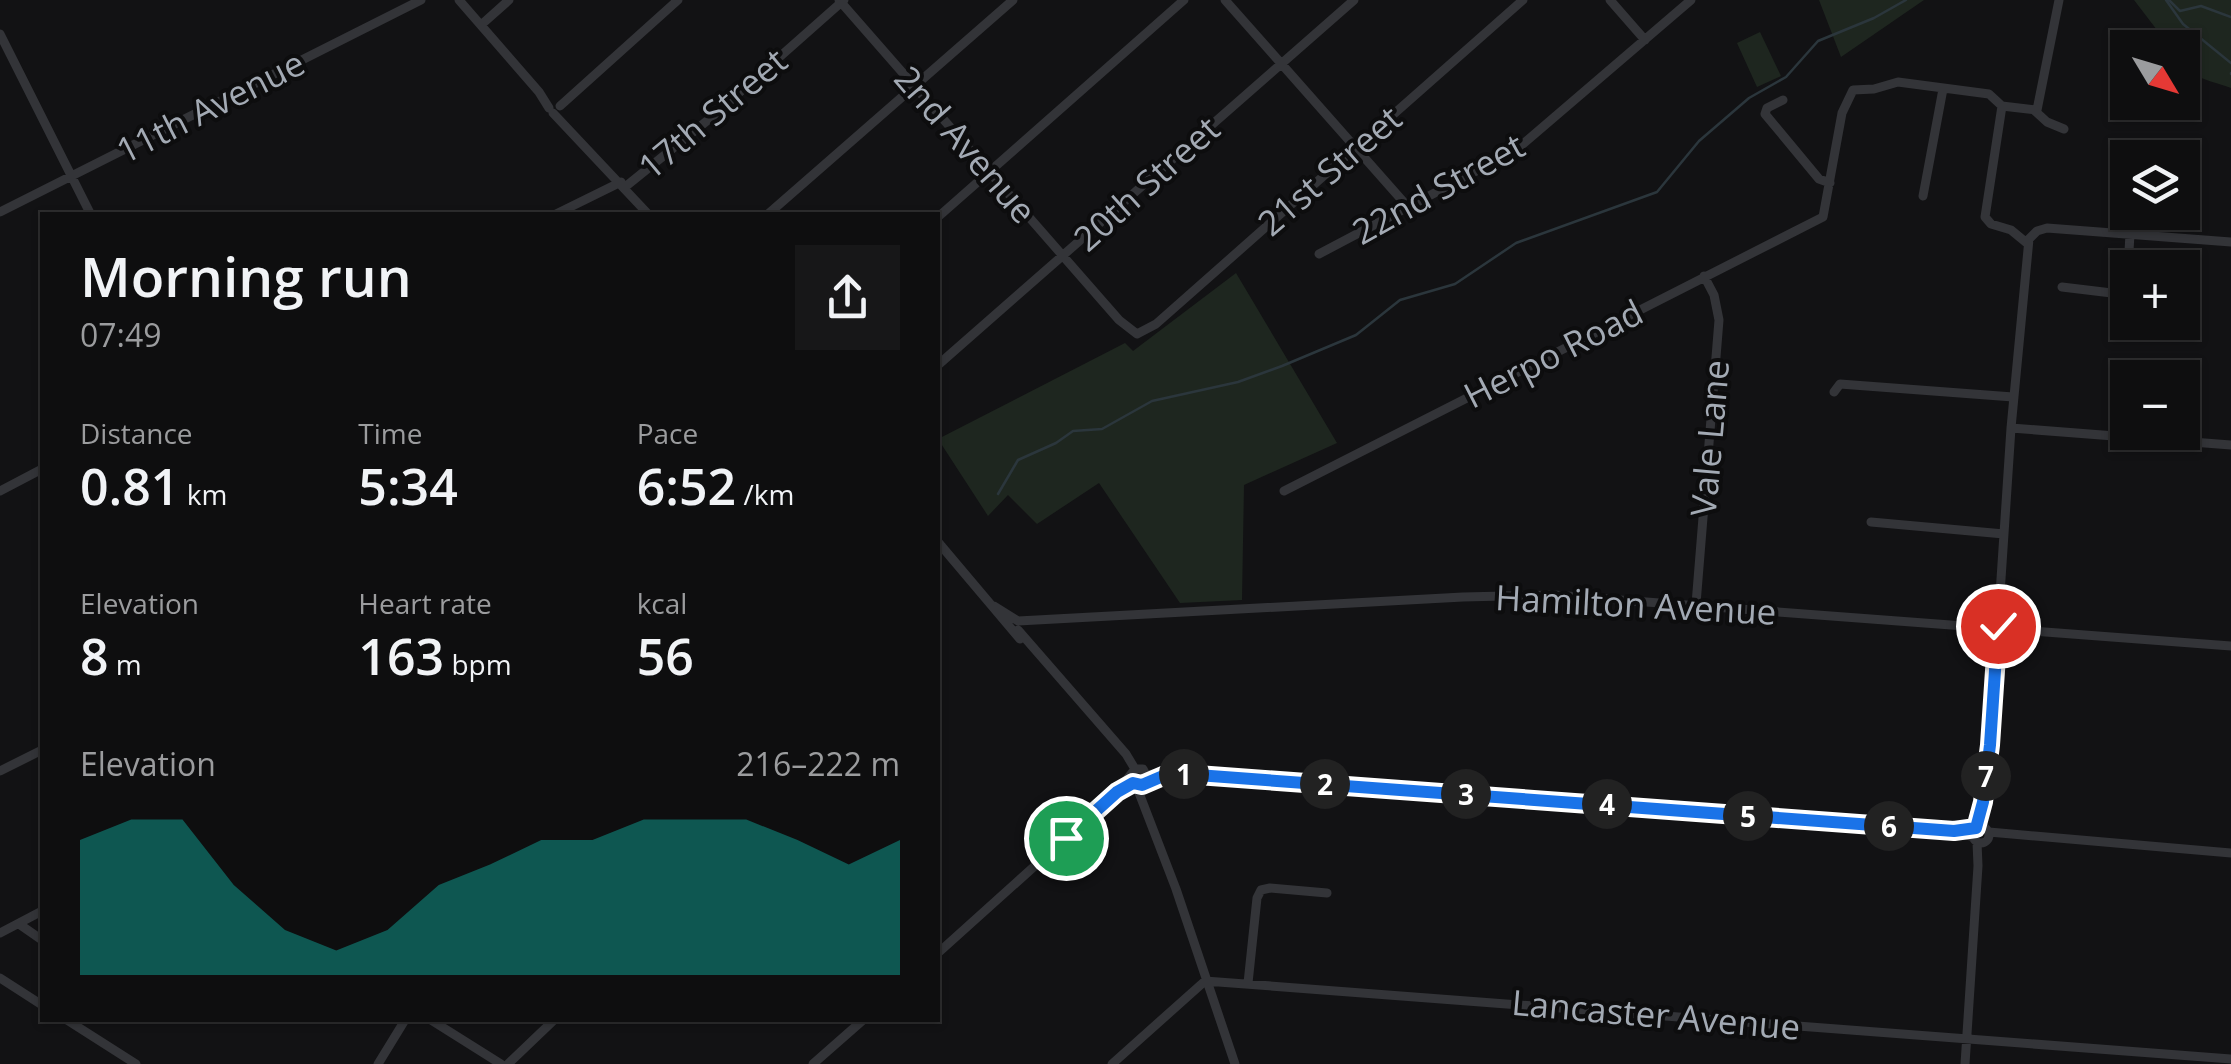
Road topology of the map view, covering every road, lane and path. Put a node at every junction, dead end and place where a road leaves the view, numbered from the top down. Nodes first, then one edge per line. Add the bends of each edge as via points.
1 (421, 0) edge
2 (459, 0) edge
3 (509, 0) edge
4 (678, 0) edge
5 (1014, 0) edge
6 (1184, 0) edge
7 (1225, 0) edge
8 (1354, 0) edge
9 (1523, 0) edge
10 (1610, 0) edge
11 (1691, 0) edge
12 (2059, 0) edge
13 (841, 1) edge
14 (480, 25) junction
15 (0, 34) edge
16 (1645, 40) junction
17 (1280, 64) junction
18 (915, 86) junction
19 (1943, 90) junction
20 (1782, 100) dead end
21 (2002, 106) junction
22 (556, 107) junction
23 (2036, 111) junction
24 (2064, 128) dead end
25 (1354, 148) junction
26 (990, 171) junction
27 (72, 176) junction
28 (1830, 184) junction
29 (623, 185) junction
30 (1922, 196) dead end
31 (1408, 207) junction
32 (0, 212) edge
33 (90, 212) edge
34 (561, 212) edge
35 (646, 212) edge
36 (771, 212) edge
37 (940, 215) edge
38 (2130, 234) junction
39 (2030, 240) junction
40 (2231, 242) edge
41 (2129, 250) edge
42 (1319, 254) dead end
43 (1064, 256) junction
44 (1704, 276) junction
45 (2062, 287) dead end
46 (2110, 293) edge
47 (1133, 333) joint
48 (940, 364) edge
49 (1834, 392) dead end
50 (2013, 397) junction
51 (2011, 428) junction
52 (2231, 444) edge
53 (40, 470) edge
54 (0, 490) edge
55 (1284, 491) dead end
56 (1870, 522) dead end
57 (2004, 534) junction
58 (940, 546) edge
59 (1696, 604) junction
60 (1015, 625) junction
61 (1998, 626) junction
62 (2231, 646) edge
63 (40, 751) edge
64 (0, 772) edge
65 (1139, 778) junction
66 (1981, 834) junction
67 (2231, 852) edge
68 (1327, 893) dead end
69 (40, 912) edge
70 (19, 924) junction
71 (0, 933) edge
72 (40, 939) edge
73 (940, 951) edge
74 (0, 978) edge
75 (1205, 981) junction
76 (1248, 983) junction
77 (40, 1004) edge
78 (69, 1022) edge
79 (437, 1022) edge
80 (552, 1022) edge
81 (861, 1022) edge
82 (405, 1023) edge
83 (1966, 1038) junction
84 (2231, 1060) edge
85 (136, 1064) edge
86 (378, 1064) edge
87 (505, 1064) edge
88 (813, 1064) edge
89 (1112, 1064) edge
90 (1235, 1064) edge
91 (1964, 1064) edge

1 - 27 street, 11th Avenue
2 - 14 street
3 - 14 street
4 - 22 street
5 - 18 street
6 - 26 street
7 - 17 street
8 - 17 street, 20th Street
9 - 25 street, 21st Street
10 - 16 street
11 - 16 street, 22nd Street
12 - 23 street
13 - 18 street, 2nd Avenue
13 - 29 street, 17th Street
14 - 22 street
15 - 27 street
16 - 31 street, 22nd Street via 1524,144
17 - 25 street
17 - 43 street, 20th Street
18 - 26 street, 2nd Avenue
18 - 36 street
19 - 21 street via 1989,94
19 - 28 street via 1894,82 1853,90 1842,113
19 - 30 street
20 - 28 street via 1764,114 1818,179
21 - 23 street
21 - 39 street via 1985,217
22 - 29 street
23 - 24 street
25 - 31 street
25 - 47 street, 21st Street via 1156,324
26 - 37 street
26 - 43 street, 2nd Avenue
27 - 32 street, 11th Avenue
27 - 33 street
28 - 44 street, Herpo Road via 1823,217
29 - 34 street, 17th Street
29 - 35 street
31 - 42 street, 22nd Street
38 - 39 street via 2047,228
38 - 40 street
38 - 41 street
39 - 50 street
43 - 47 street, 2nd Avenue
43 - 48 street, 20th Street
44 - 55 street, Herpo Road
44 - 59 street, Vale Lane via 1718,331
45 - 46 street
49 - 50 street via 1840,384
50 - 51 street
51 - 52 street
51 - 57 street
53 - 54 street
56 - 57 street
57 - 61 street
58 - 60 street
59 - 60 street, Hamilton Avenue via 1496,596 1041,618
59 - 61 street, Hamilton Avenue
60 - 65 street via 1126,754
61 - 62 street, Hamilton Avenue
61 - 66 street
63 - 64 street
65 - 66 street via 1170,773
65 - 73 street
65 - 75 street
66 - 67 street
66 - 83 street
68 - 76 street via 1261,890
69 - 70 street
70 - 71 street
70 - 72 street
74 - 77 street
75 - 76 street, Lancaster Avenue
75 - 89 street
75 - 90 street
76 - 83 street, Lancaster Avenue
78 - 85 street
79 - 87 street
80 - 87 street
81 - 88 street
82 - 86 street
83 - 84 street, Lancaster Avenue
83 - 91 street

